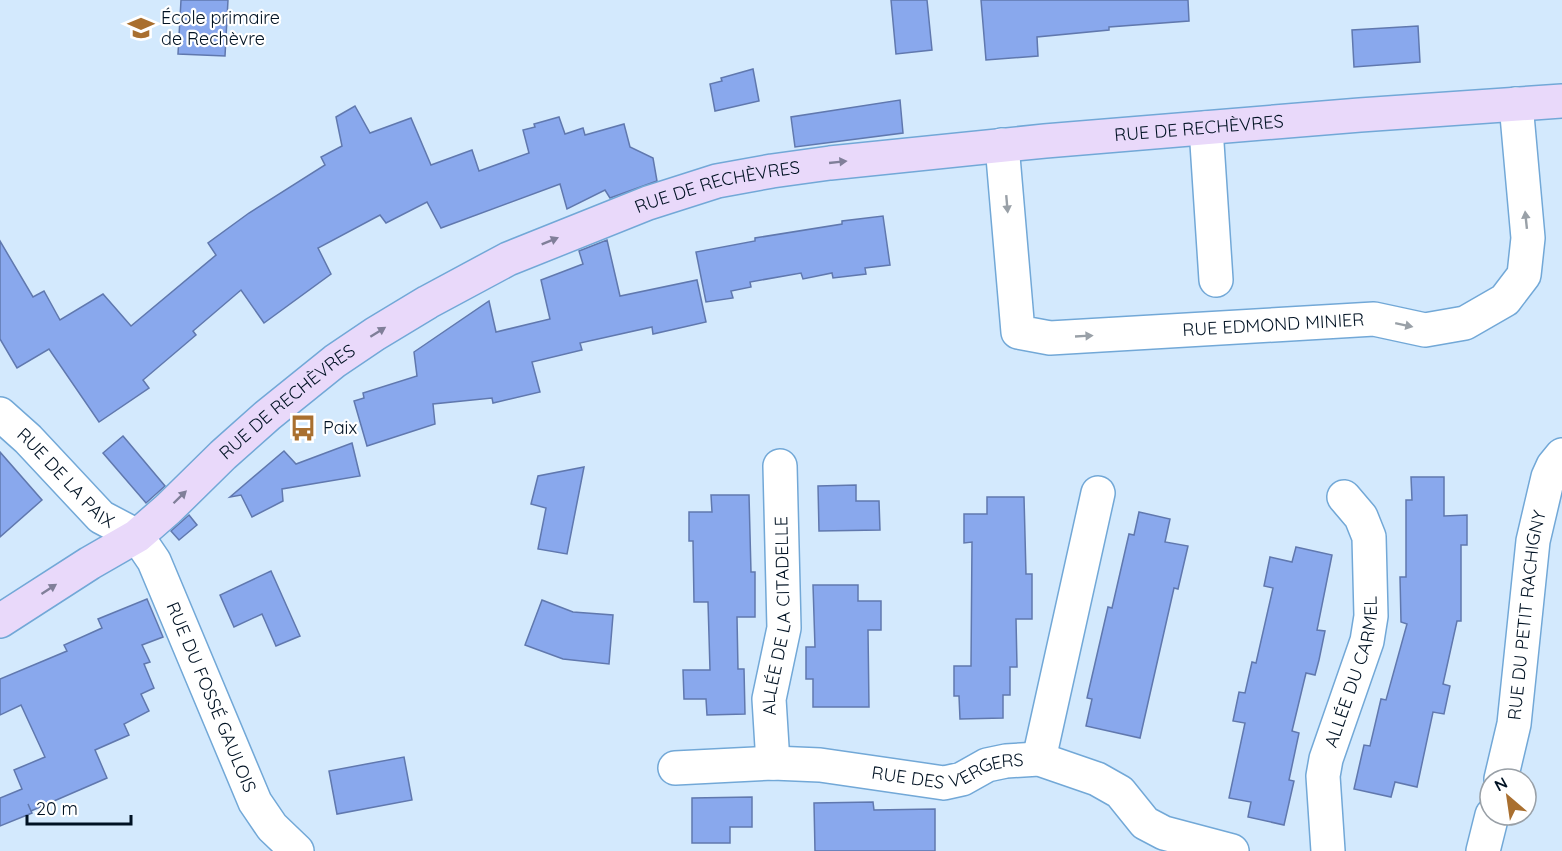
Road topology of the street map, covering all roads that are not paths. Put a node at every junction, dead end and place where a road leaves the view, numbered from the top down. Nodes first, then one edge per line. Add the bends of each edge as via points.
1 (1562, 101) edge
2 (1516, 104) junction
3 (1206, 128) junction
4 (1002, 145) junction
5 (1216, 280) dead end
6 (0, 414) edge
7 (1562, 455) edge
8 (780, 466) dead end
9 (1098, 493) dead end
10 (1344, 497) dead end
11 (136, 536) junction
12 (0, 621) edge
13 (1039, 759) junction
14 (774, 764) junction
15 (1504, 767) edge
16 (675, 768) dead end
17 (1489, 827) edge
18 (297, 851) edge
19 (1232, 851) edge
20 (1329, 851) edge
21 (1483, 851) edge

1 - 2 street, RUE DE RECHÈVRES
2 - 3 street, RUE DE RECHÈVRES
4 -> 2 street, RUE EDMOND MINIER via 1018,332 1050,338 1374,319 1425,330 1465,322 1505,300 1524,275 1528,238
3 - 4 street, RUE DE RECHÈVRES
3 - 5 street
11 -> 4 street, RUE DE RECHÈVRES via 223,454 336,361 428,302 508,259 648,202 717,181 830,163
6 - 11 street, RUE DE LA PAIX via 101,518
7 - 15 street, RUE DU PETIT RACHIGNY via 1548,477 1533,541 1514,724
8 - 14 street, ALLÉE DE LA CITADELLE via 784,628 770,699
9 - 13 street
10 - 20 street, ALLÉE DU CARMEL via 1361,518 1369,537 1371,616 1367,641 1326,759 1323,776
12 -> 11 street, RUE DE RECHÈVRES
11 - 18 street, RUE DU FOSSÉ GAULOIS via 154,561 255,802 272,827
13 - 14 street, RUE DES VERGERS via 987,765 962,779 944,783 820,765
13 - 19 street, RUE DES VERGERS via 1097,779 1120,792 1145,823 1164,833
14 - 16 street, RUE DES VERGERS
17 - 21 street

